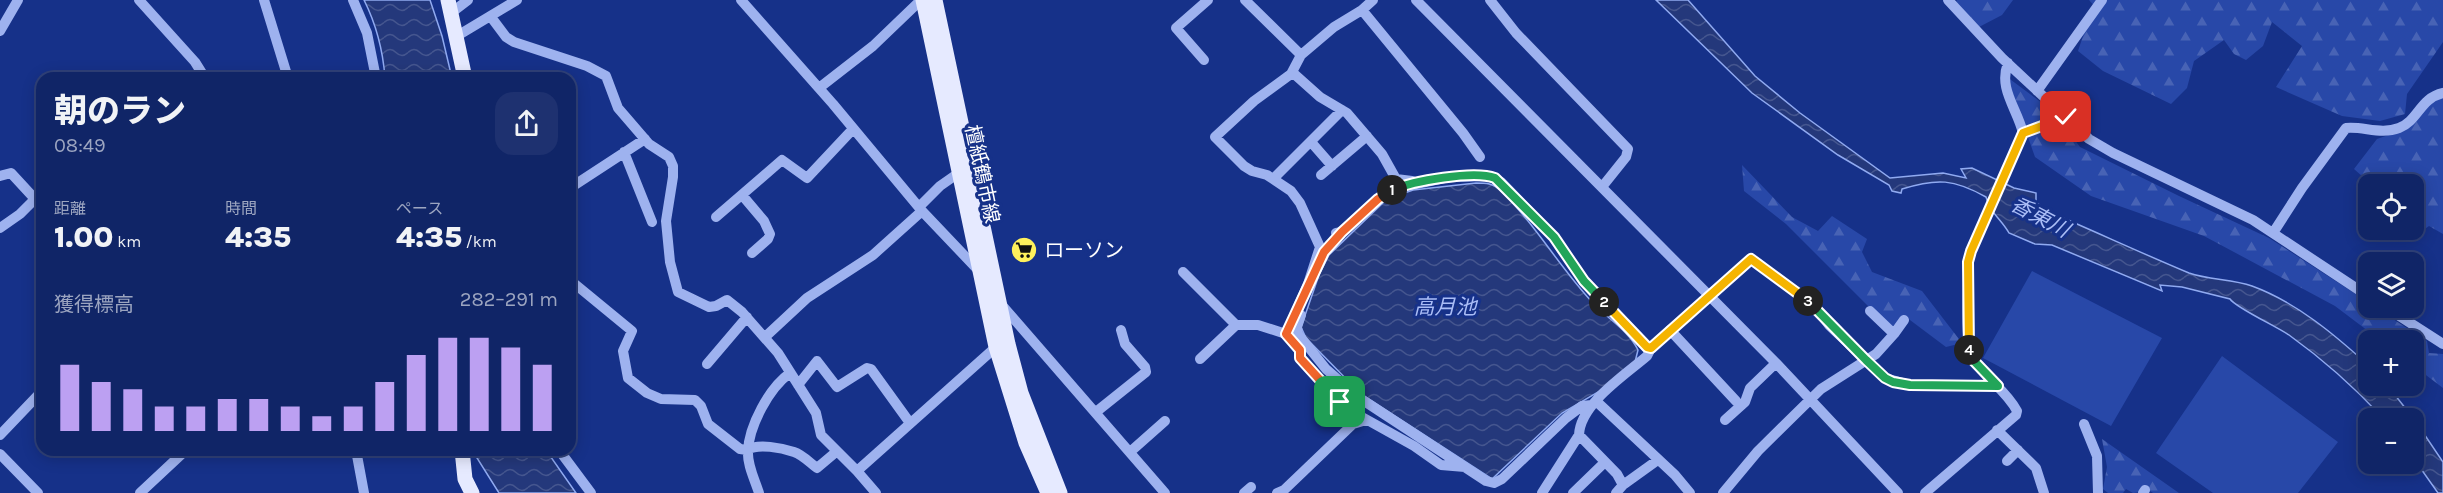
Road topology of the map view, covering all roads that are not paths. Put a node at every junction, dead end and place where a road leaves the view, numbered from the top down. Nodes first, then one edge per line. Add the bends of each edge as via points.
1 (18, 0) edge
2 (140, 0) edge
3 (264, 0) edge
4 (353, 0) edge
5 (468, 0) edge
6 (517, 0) edge
7 (741, 0) edge
8 (922, 0) edge
9 (935, 0) edge
10 (1208, 0) edge
11 (1245, 0) edge
12 (1416, 0) edge
13 (1490, 0) edge
14 (1948, 0) edge
15 (2102, 0) edge
16 (1366, 4) edge
17 (450, 7) edge
18 (491, 17) junction
19 (0, 32) edge
20 (457, 36) junction
21 (1301, 56) junction
22 (1204, 60) dead end
23 (2008, 63) junction
24 (201, 72) edge
25 (286, 72) edge
26 (375, 72) edge
27 (464, 72) edge
28 (1292, 72) junction
29 (819, 88) junction
30 (2037, 91) junction
31 (2443, 93) edge
32 (1342, 110) junction
33 (2066, 117) junction
34 (853, 129) junction
35 (2023, 133) junction
36 (1367, 136) junction
37 (645, 139) junction
38 (1311, 142) junction
39 (624, 153) junction
40 (1480, 157) dead end
41 (1332, 166) junction
42 (960, 172) junction
43 (1321, 175) dead end
44 (0, 176) edge
45 (1273, 179) junction
46 (1419, 182) junction
47 (576, 184) edge
48 (1602, 187) junction
49 (742, 195) junction
50 (921, 209) junction
51 (716, 217) dead end
52 (652, 222) dead end
53 (0, 228) edge
54 (1342, 232) junction
55 (2273, 233) junction
56 (1320, 247) junction
57 (752, 253) dead end
58 (1183, 272) dead end
59 (981, 273) junction
60 (1308, 284) junction
61 (576, 285) edge
62 (2358, 289) edge
63 (1709, 295) junction
64 (999, 301) junction
65 (1870, 311) dead end
66 (747, 317) junction
67 (2403, 318) edge
68 (1904, 320) dead end
69 (1236, 325) junction
70 (1121, 330) dead end
71 (1670, 330) junction
72 (1286, 334) junction
73 (1894, 334) junction
74 (765, 337) junction
75 (2443, 344) edge
76 (996, 347) junction
77 (1651, 348) junction
78 (1200, 359) dead end
79 (1866, 360) junction
80 (1776, 363) junction
81 (707, 364) dead end
82 (789, 373) junction
83 (798, 385) junction
84 (1998, 386) junction
85 (36, 397) edge
86 (1736, 401) dead end
87 (1811, 401) junction
88 (1594, 403) junction
89 (1096, 412) junction
90 (1366, 420) junction
91 (1725, 420) dead end
92 (1165, 421) dead end
93 (910, 423) junction
94 (2084, 424) dead end
95 (1997, 430) junction
96 (0, 435) edge
97 (1579, 435) junction
98 (747, 450) junction
99 (2018, 450) junction
100 (836, 452) junction
101 (1130, 452) junction
102 (0, 454) edge
103 (180, 456) edge
104 (357, 456) edge
105 (462, 456) edge
106 (563, 456) edge
107 (2007, 461) dead end
108 (1605, 462) junction
109 (1655, 462) dead end
110 (1465, 467) junction
111 (857, 471) junction
112 (1619, 489) edge
113 (2046, 489) edge
114 (38, 493) edge
115 (140, 493) edge
116 (364, 493) edge
117 (472, 493) edge
118 (591, 493) edge
119 (759, 493) edge
120 (876, 493) edge
121 (1048, 493) edge
122 (1060, 493) edge
123 (1165, 493) edge
124 (1277, 493) edge
125 (1542, 493) edge
126 (1573, 493) edge
127 (1690, 493) edge
128 (1723, 493) edge
129 (1898, 493) edge
130 (1925, 493) edge
131 (2098, 493) edge

1 - 19 street
2 - 24 street
3 - 25 street
4 - 26 street via 367,33
5 - 17 street
6 - 18 street
7 - 29 street
8 - 29 street via 873,46
8 - 42 main road, 檀紙鶴市線
9 - 64 main road, 檀紙鶴市線
10 - 22 street via 1176,28
11 - 21 street
12 - 48 street
13 - 48 street via 1516,33 1628,149
14 - 23 street
15 - 30 street
16 - 21 street
16 - 40 street
17 - 20 main road
18 - 20 street
18 - 37 street via 514,42 606,76 618,108
20 - 27 main road
21 - 28 street
23 - 30 street
23 - 35 street via 2006,92
28 - 32 street
28 - 45 street via 1215,137 1244,166
29 - 34 street
30 - 33 street
31 - 55 street via 2426,100 2409,122 2399,128 2346,128
32 - 36 street
32 - 38 street
33 - 35 street
33 - 55 street via 2113,153
34 - 49 street via 807,178 782,160
34 - 50 street
35 - 84 street via 1968,262 1968,349
36 - 41 street
36 - 46 street via 1396,178
37 - 39 street
37 - 66 street via 669,157 673,166 666,221 678,292 709,307 727,300
38 - 41 street
38 - 45 street
39 - 47 street
39 - 52 street
41 - 43 street
42 - 50 street via 940,186
42 - 59 main road, 檀紙鶴市線
44 - 53 street via 10,173 35,199
45 - 56 street via 1300,203
46 - 54 street via 1388,192
46 - 77 street via 1479,176 1501,182 1554,237 1598,297
48 - 63 street
49 - 51 street
49 - 57 street via 770,234
50 - 59 street
50 - 74 street via 873,255 807,298
54 - 56 street
54 - 60 street via 1324,252
55 - 62 street
56 - 60 street
58 - 69 street
59 - 64 street
59 - 76 main road, 檀紙鶴市線
60 - 72 street
60 - 110 street via 1298,334 1326,369 1358,397
61 - 98 street via 632,331 623,351 628,378 661,399 694,400 701,406 708,424 740,449
63 - 71 street
63 - 79 street via 1751,259 1814,305
63 - 80 street
64 - 89 street
64 - 122 main road, 檀紙鶴市線 via 1021,393
65 - 73 street
66 - 74 street
66 - 81 street
67 - 75 street
68 - 73 street
69 - 72 street via 1258,325
69 - 78 street
70 - 89 street via 1125,344 1146,372
71 - 77 street
71 - 86 street via 1709,366
72 - 90 street via 1300,350 1300,358 1340,402
73 - 79 street
74 - 82 street
76 - 93 street
76 - 121 main road, 檀紙鶴市線 via 1026,443
77 - 88 street
79 - 84 street via 1885,378 1910,385
79 - 87 street via 1821,389
80 - 87 street
80 - 91 street
82 - 83 street
82 - 98 street via 770,393 757,417
83 - 93 street via 817,361 837,387 861,370 871,369
83 - 100 street via 816,413 821,435
84 - 95 street via 2017,411
85 - 96 street
87 - 128 street via 1758,451
87 - 129 street
88 - 97 street via 1579,425
88 - 110 street via 1582,406 1566,418 1494,483
88 - 127 street
89 - 101 street
90 - 110 street via 1441,465
90 - 124 street via 1353,424
92 - 101 street
93 - 111 street
94 - 131 street via 2097,456
95 - 99 street
95 - 130 street
97 - 108 street
97 - 125 street
98 - 100 street via 761,447 794,452 818,468
98 - 119 street
99 - 107 street
99 - 113 street via 2036,468
100 - 111 street
101 - 123 street
102 - 114 street
103 - 115 street
104 - 116 street
105 - 117 main road
106 - 118 street
108 - 112 street via 1617,474
108 - 126 street
109 - 112 street
111 - 120 street

